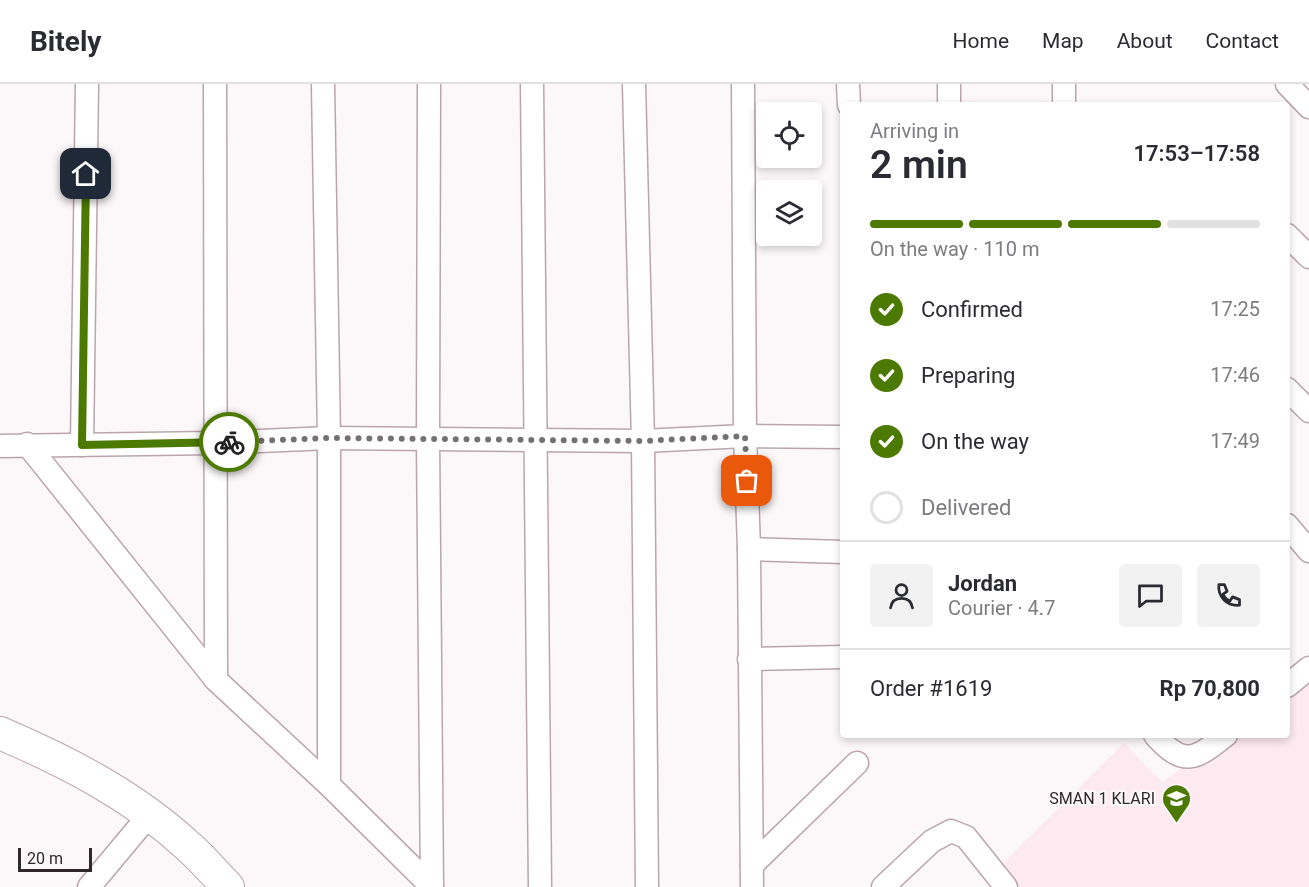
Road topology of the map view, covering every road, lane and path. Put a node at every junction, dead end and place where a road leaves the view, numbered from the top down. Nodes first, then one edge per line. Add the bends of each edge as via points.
1 (87, 84) edge
2 (215, 84) edge
3 (323, 84) edge
4 (429, 84) edge
5 (532, 84) edge
6 (634, 84) edge
7 (743, 84) edge
8 (848, 84) edge
9 (949, 84) edge
10 (1064, 84) edge
11 (1287, 84) edge
12 (849, 102) edge
13 (949, 102) edge
14 (1064, 102) edge
15 (1309, 107) edge
16 (1290, 238) edge
17 (1309, 257) edge
18 (1290, 392) edge
19 (1309, 411) edge
20 (745, 436) junction
21 (840, 437) edge
22 (329, 438) junction
23 (536, 439) junction
24 (428, 440) junction
25 (643, 441) junction
26 (214, 443) junction
27 (27, 444) junction
28 (82, 445) junction
29 (0, 446) edge
30 (1297, 525) edge
31 (749, 549) junction
32 (1309, 551) edge
33 (840, 552) edge
34 (840, 657) edge
35 (749, 659) junction
36 (1309, 668) edge
37 (216, 680) junction
38 (1290, 684) edge
39 (0, 733) edge
40 (1158, 738) edge
41 (1222, 738) edge
42 (857, 763) dead end
43 (329, 786) junction
44 (150, 814) junction
45 (752, 876) edge
46 (89, 887) edge
47 (228, 887) edge
48 (432, 887) edge
49 (540, 887) edge
50 (647, 887) edge
51 (883, 887) edge
52 (1006, 887) edge

1 - 28 street
2 - 26 street
3 - 22 street
4 - 24 street
5 - 23 street
6 - 25 street
7 - 20 street
8 - 12 street
9 - 13 street
10 - 14 street
11 - 15 street
16 - 17 street
18 - 19 street
20 - 21 street
20 - 25 street
20 - 31 street
22 - 24 street
22 - 26 street
22 - 43 street
23 - 24 street
23 - 25 street
23 - 49 street
24 - 48 street
25 - 50 street
26 - 28 street
26 - 37 street
27 - 28 street
27 - 29 street
27 - 37 street
30 - 32 street
31 - 33 street
31 - 35 street
34 - 35 street
35 - 45 street
36 - 38 street
37 - 43 street
39 - 44 main road via 87,774
40 - 41 street via 1168,750 1198,756
42 - 45 street
43 - 48 street
44 - 46 street
44 - 47 main road via 190,847
51 - 52 street via 932,841 951,831 966,837

